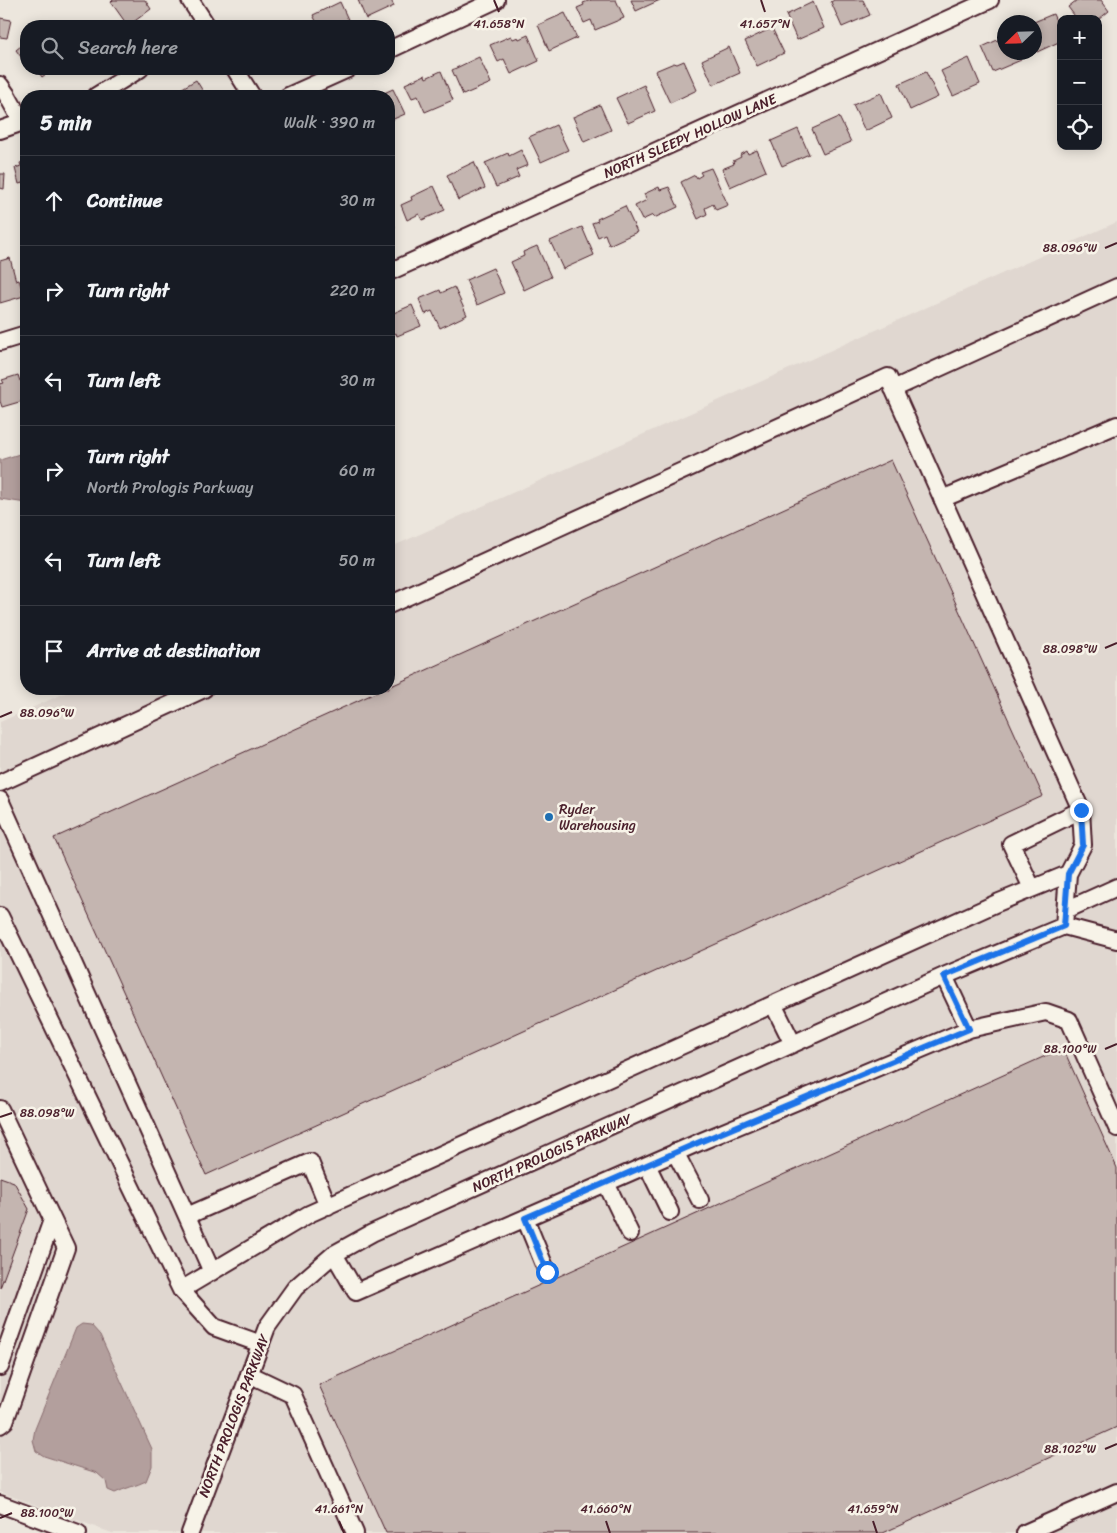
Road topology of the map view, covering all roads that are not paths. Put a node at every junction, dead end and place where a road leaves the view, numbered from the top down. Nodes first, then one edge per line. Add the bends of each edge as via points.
1 (190, 0) edge
2 (496, 0) edge
3 (990, 0) edge
4 (203, 20) edge
5 (395, 47) edge
6 (130, 75) edge
7 (239, 75) edge
8 (335, 75) edge
9 (0, 85) edge
10 (106, 90) edge
11 (248, 90) edge
12 (301, 90) edge
13 (20, 116) edge
14 (20, 123) edge
15 (0, 130) edge
16 (395, 269) edge
17 (1117, 286) edge
18 (20, 336) edge
19 (0, 342) edge
20 (893, 389) junction
21 (1117, 425) edge
22 (942, 499) junction
23 (395, 602) edge
24 (191, 695) edge
25 (0, 782) edge
26 (0, 800) edge
27 (1081, 810) junction
28 (1068, 874) junction
29 (1117, 886) edge
30 (1032, 888) junction
31 (1066, 910) junction
32 (0, 916) edge
33 (1064, 926) junction
34 (1117, 940) edge
35 (944, 976) junction
36 (773, 1004) junction
37 (969, 1029) junction
38 (793, 1044) junction
39 (0, 1109) edge
40 (1117, 1128) edge
41 (676, 1152) junction
42 (647, 1165) junction
43 (606, 1183) junction
44 (700, 1200) dead end
45 (328, 1206) junction
46 (670, 1212) dead end
47 (187, 1216) junction
48 (525, 1218) junction
49 (52, 1220) junction
50 (630, 1233) dead end
51 (334, 1254) junction
52 (212, 1272) junction
53 (547, 1272) dead end
54 (180, 1290) junction
55 (261, 1344) junction
56 (0, 1367) edge
57 (249, 1374) junction
58 (0, 1425) edge
59 (1117, 1492) edge
60 (0, 1504) edge
61 (78, 1533) edge
62 (190, 1533) edge
63 (355, 1533) edge
64 (1025, 1533) edge

1 - 4 street
2 - 5 street
3 - 16 street, NORTH SLEEPY HOLLOW LANE
6 - 10 street
7 - 11 street
8 - 12 street
9 - 13 street
14 - 15 street
17 - 20 street
18 - 19 street
20 - 22 street
20 - 23 street via 888,377
21 - 22 street
22 - 27 street
24 - 25 street
26 - 47 street
27 - 28 street via 1083,845
27 - 30 street via 1011,844
28 - 30 street
28 - 31 street
29 - 31 street
30 - 36 street
31 - 33 street
32 - 54 street
33 - 34 street
33 - 35 street, NORTH PROLOGIS PARKWAY
35 - 37 street
35 - 38 street, NORTH PROLOGIS PARKWAY
36 - 38 street
36 - 45 street
37 - 40 street via 1046,1012 1068,1020
37 - 41 street
38 - 51 street, NORTH PROLOGIS PARKWAY via 372,1233
39 - 49 street
41 - 42 street
41 - 44 street
42 - 43 street
42 - 46 street
43 - 48 street
43 - 50 street
45 - 47 street via 310,1162
45 - 52 street
47 - 52 street
48 - 51 street via 356,1292
48 - 53 street
49 - 56 street
49 - 58 street via 66,1248 5,1421
51 - 55 street, NORTH PROLOGIS PARKWAY via 295,1288 267,1327
52 - 54 street
54 - 55 street via 214,1326
55 - 57 street, NORTH PROLOGIS PARKWAY
57 - 62 street, NORTH PROLOGIS PARKWAY
57 - 63 street via 293,1395
59 - 64 street
60 - 61 street

